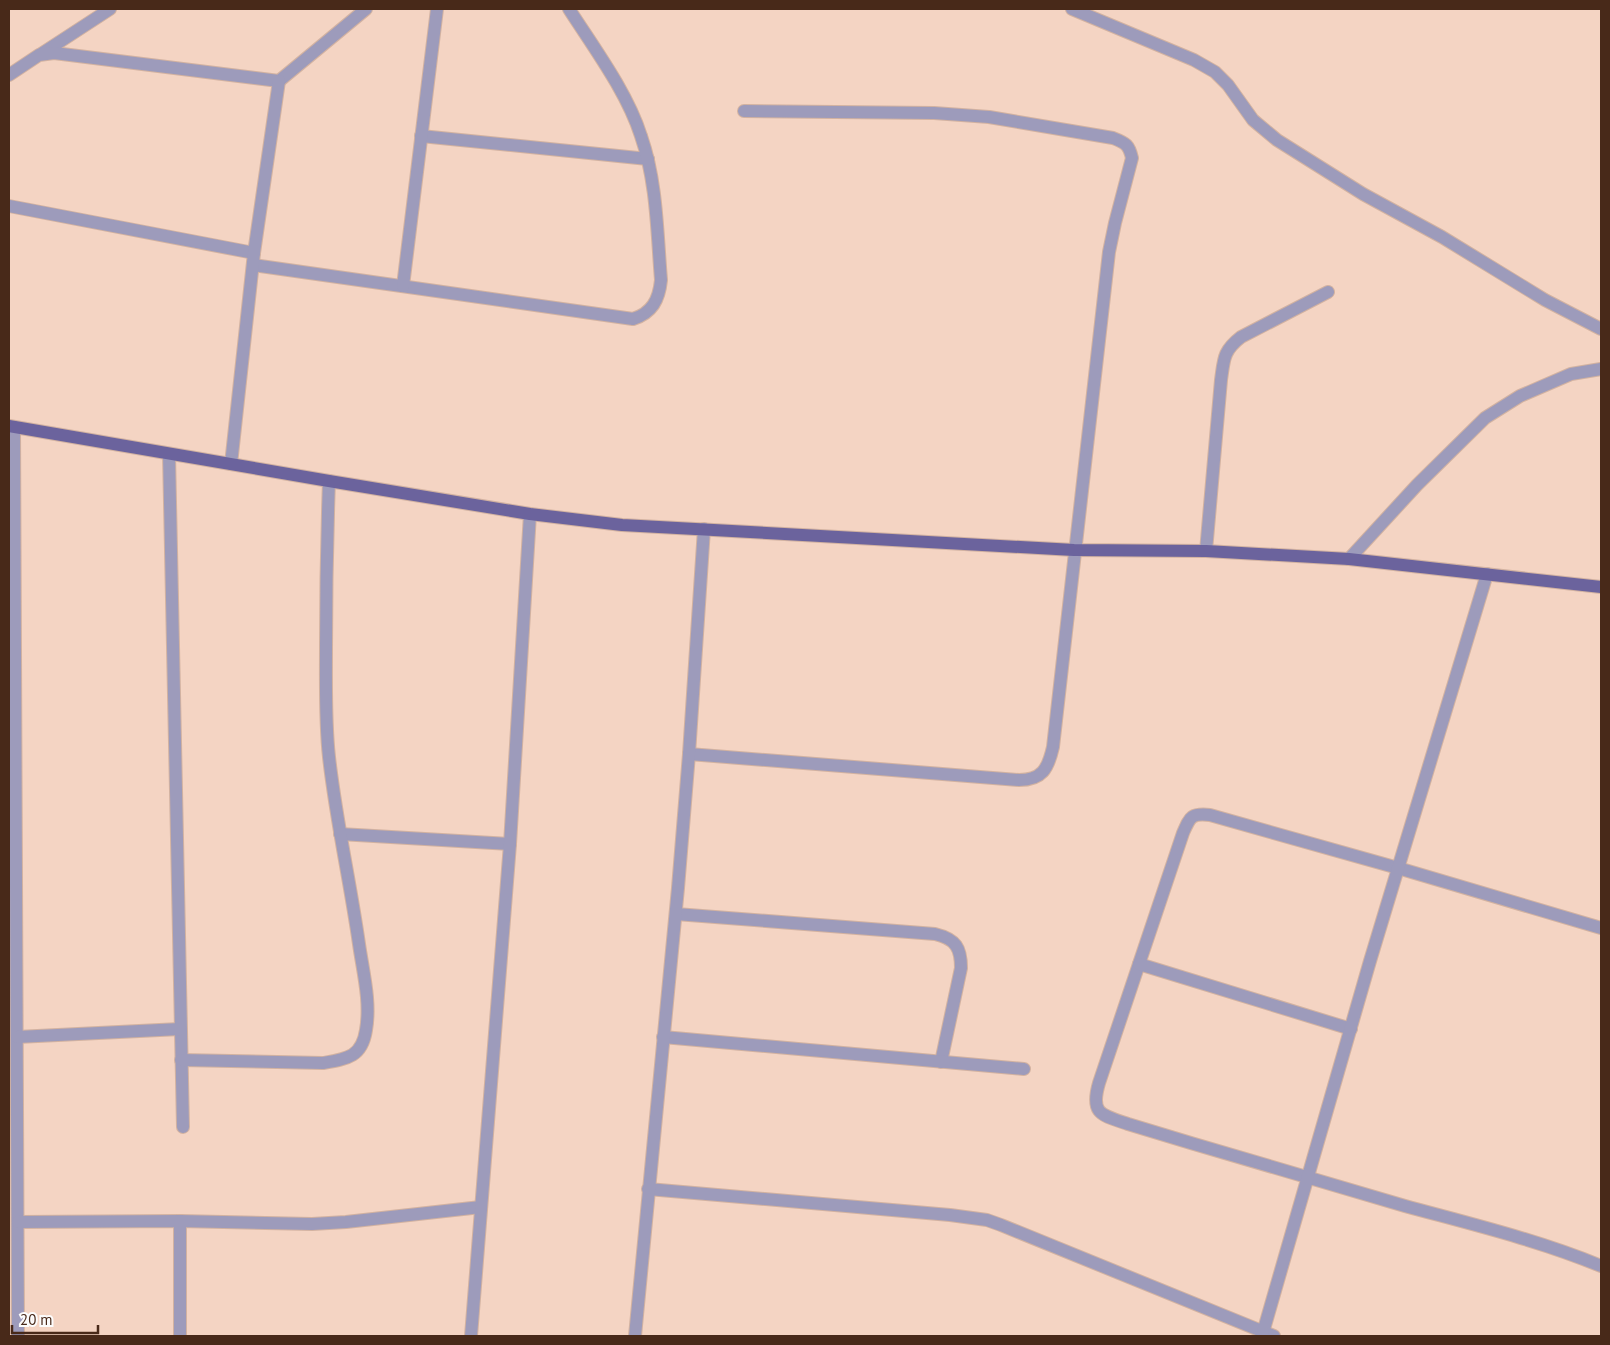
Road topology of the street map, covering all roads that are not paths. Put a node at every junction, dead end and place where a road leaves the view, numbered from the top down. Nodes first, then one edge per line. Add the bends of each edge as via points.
1 (110, 9) edge
2 (366, 9) edge
3 (437, 9) edge
4 (570, 9) edge
5 (1072, 9) edge
6 (39, 55) junction
7 (9, 75) edge
8 (279, 81) junction
9 (744, 111) dead end
10 (421, 136) junction
11 (648, 159) junction
12 (9, 206) edge
13 (254, 259) junction
14 (403, 286) junction
15 (1328, 292) dead end
16 (1601, 329) edge
17 (1601, 369) edge
18 (11, 426) edge
19 (169, 454) junction
20 (231, 464) junction
21 (329, 481) junction
22 (530, 514) junction
23 (704, 529) junction
24 (1074, 550) junction
25 (1206, 551) junction
26 (1349, 559) junction
27 (1487, 574) junction
28 (1601, 587) edge
29 (689, 754) junction
30 (12, 796) edge
31 (340, 834) junction
32 (510, 844) junction
33 (1398, 868) junction
34 (676, 914) junction
35 (1601, 928) edge
36 (13, 962) edge
37 (1139, 964) junction
38 (180, 1029) junction
39 (1351, 1029) junction
40 (17, 1037) junction
41 (663, 1037) junction
42 (181, 1060) junction
43 (941, 1062) junction
44 (1024, 1069) dead end
45 (183, 1127) dead end
46 (1308, 1178) junction
47 (648, 1189) junction
48 (481, 1208) junction
49 (180, 1221) junction
50 (18, 1222) junction
51 (1601, 1266) edge
52 (1267, 1335) edge
53 (18, 1336) edge
54 (180, 1336) edge
55 (471, 1336) edge
56 (635, 1336) edge

1 - 6 street
2 - 8 street
3 - 10 street
4 - 11 street via 628,106
5 - 16 street via 1194,60 1215,72 1252,120 1277,140 1363,194
6 - 7 street
6 - 8 street via 54,53
8 - 13 street
9 - 24 street via 917,113 989,118 1113,138 1130,148 1132,158 1109,252
10 - 11 street
10 - 14 street
11 - 14 street via 661,280 656,303 642,316 633,319
12 - 13 street
13 - 14 street
13 - 20 street
15 - 25 street via 1241,337 1231,345 1224,358
17 - 26 street via 1571,374 1520,396 1485,418 1416,485
18 - 19 main road
18 - 30 street
19 - 20 main road
19 - 38 street
20 - 21 main road
21 - 22 main road
21 - 31 street via 326,690 329,754
22 - 23 main road via 622,525
22 - 32 street
23 - 24 main road
23 - 29 street
24 - 25 main road
24 - 29 street via 1053,748 1040,776 1019,780
25 - 26 main road
26 - 27 main road
27 - 28 main road
27 - 33 street
29 - 34 street
30 - 36 street
31 - 32 street
31 - 42 street via 366,986 368,1013 361,1048 354,1056 323,1063
32 - 48 street
33 - 35 street
33 - 37 street via 1198,814 1189,820 1183,833
33 - 39 street
34 - 41 street
34 - 43 street via 944,936 958,947 961,968
36 - 40 street
37 - 39 street
37 - 46 street via 1096,1095 1095,1105 1100,1112 1128,1124
38 - 40 street
38 - 42 street
39 - 46 street
40 - 50 street
41 - 43 street
41 - 47 street
42 - 45 street
43 - 44 street
46 - 51 street via 1516,1237
46 - 52 street
47 - 52 street via 987,1220
47 - 56 street
48 - 49 street via 312,1224
48 - 55 street
49 - 50 street
49 - 54 street
50 - 53 street

